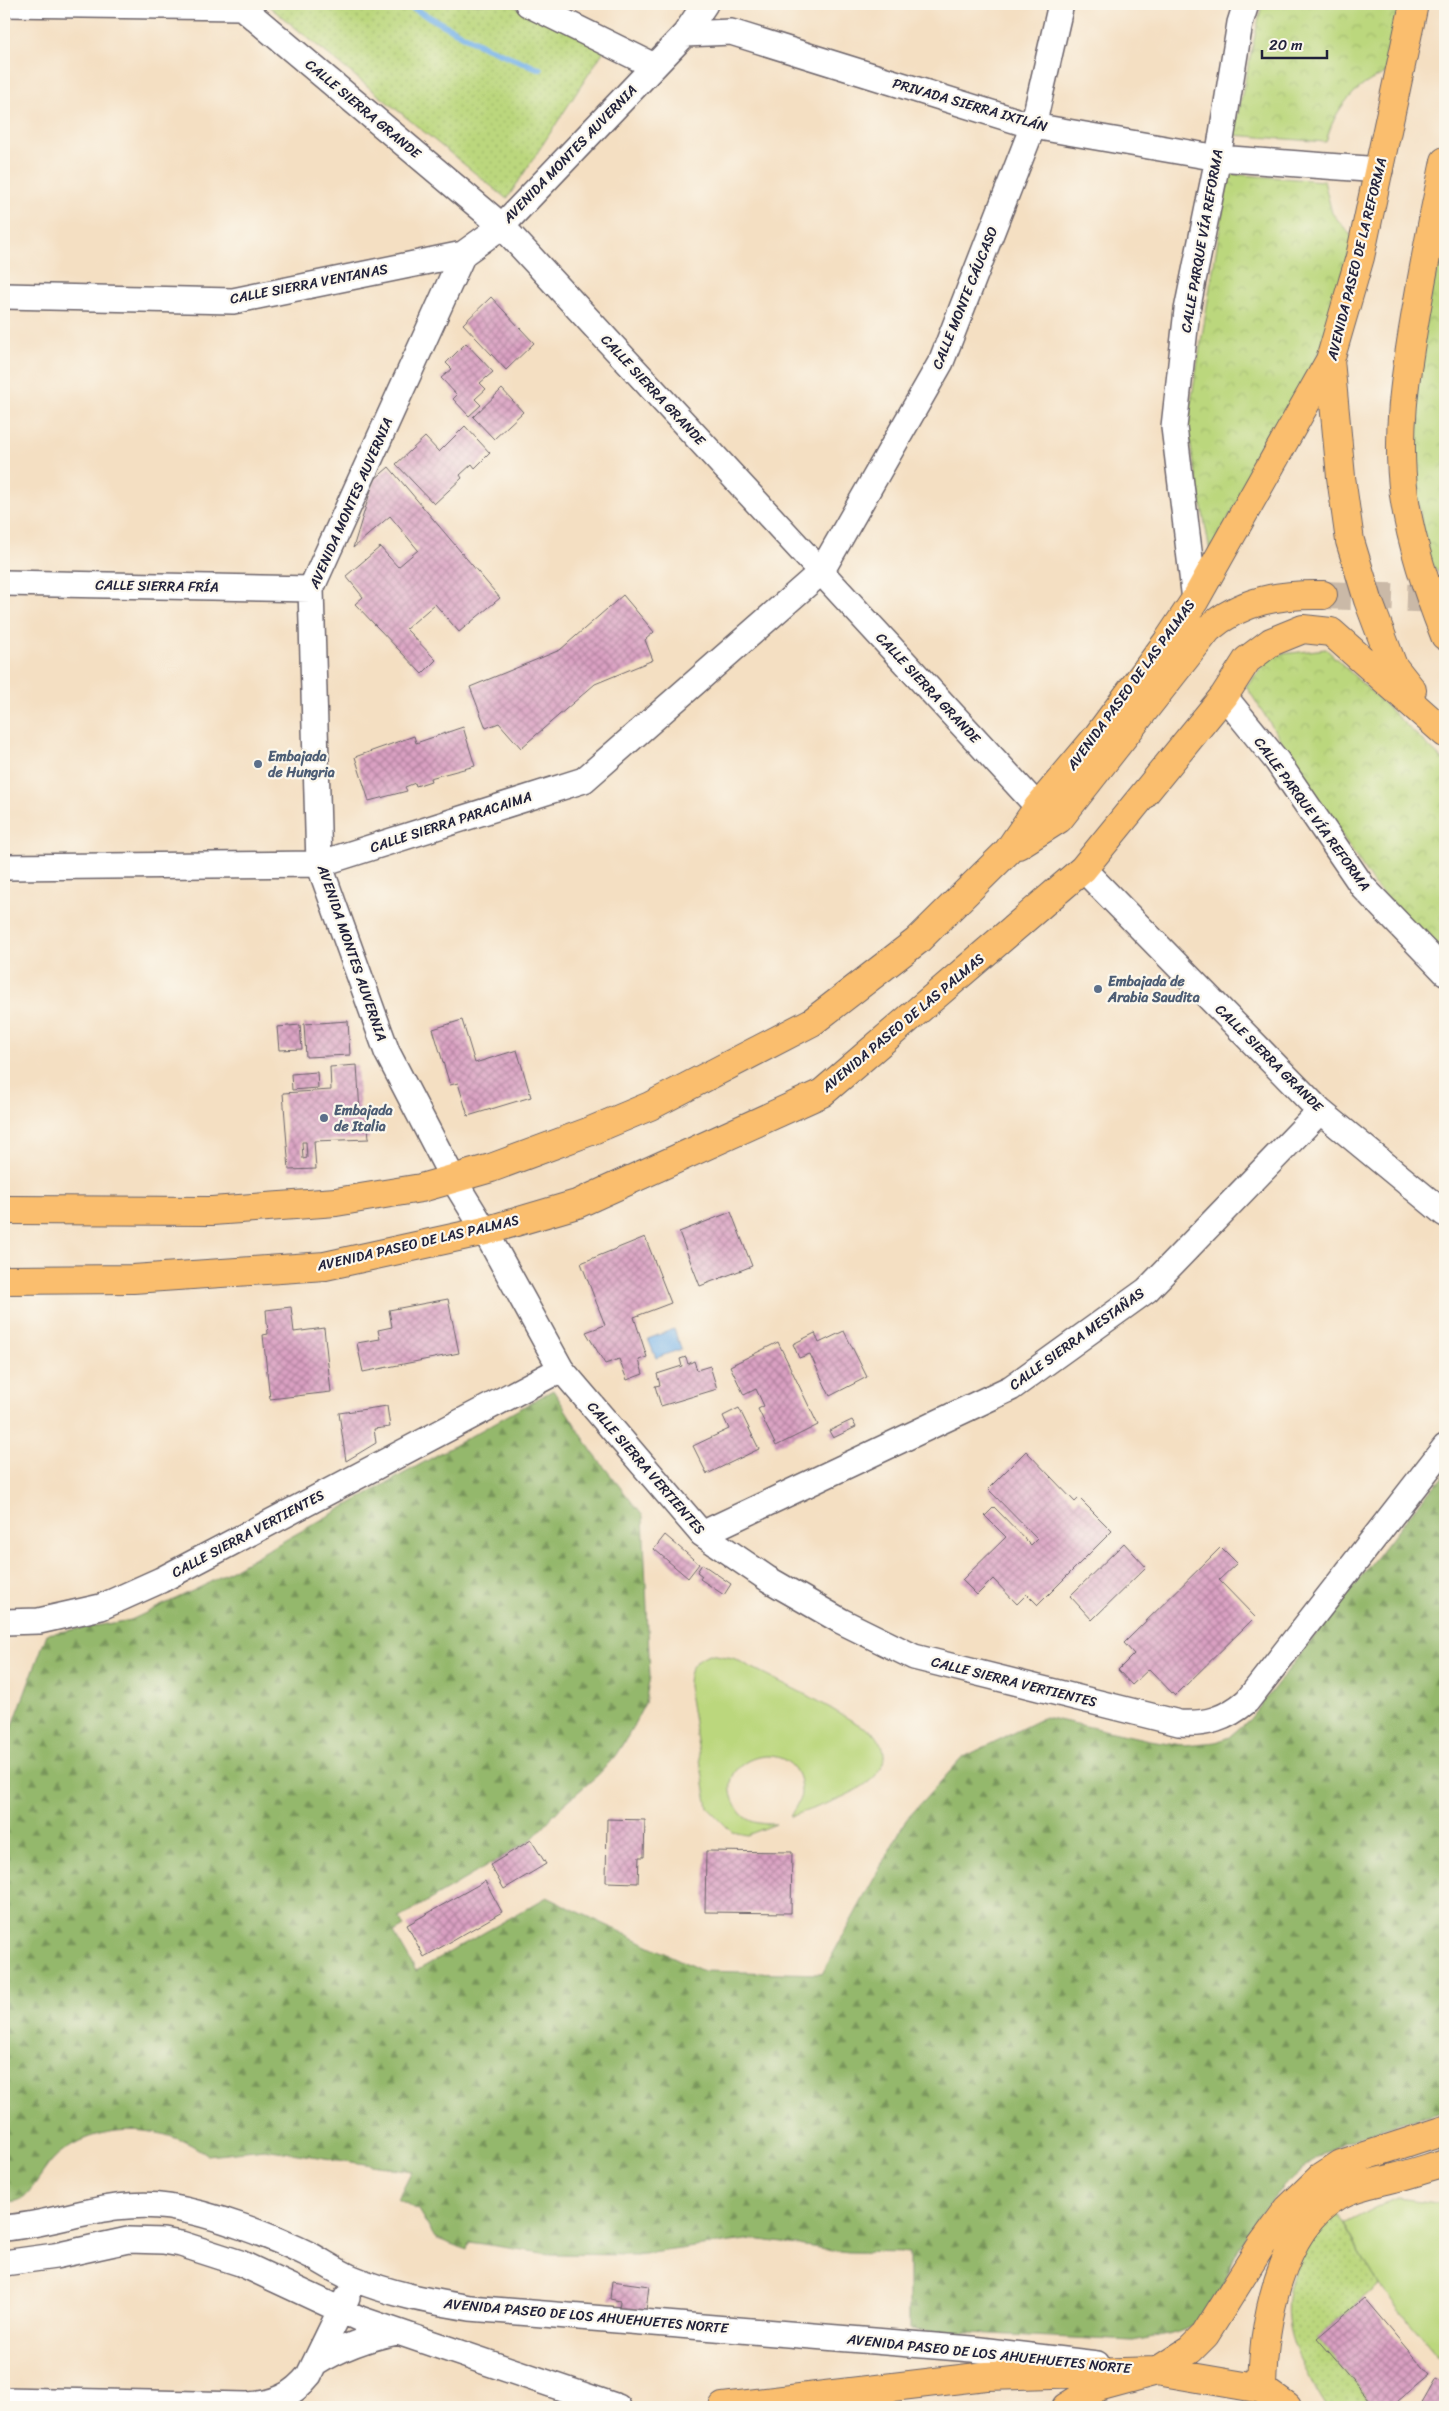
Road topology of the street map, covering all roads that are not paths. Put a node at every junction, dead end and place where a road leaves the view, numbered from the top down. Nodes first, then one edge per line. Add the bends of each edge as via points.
1 (4, 4) edge
2 (528, 4) edge
3 (705, 4) edge
4 (1061, 4) edge
5 (1246, 4) edge
6 (1414, 4) edge
7 (240, 5) edge
8 (684, 34) junction
9 (654, 66) junction
10 (1033, 126) junction
11 (1218, 158) junction
12 (1445, 168) edge
13 (1380, 170) junction
14 (502, 226) junction
15 (463, 254) junction
16 (4, 296) edge
17 (1330, 360) junction
18 (820, 572) junction
19 (4, 583) edge
20 (311, 588) junction
21 (1323, 595) tunnel mouth
22 (1195, 600) junction
23 (1445, 636) edge
24 (1224, 696) junction
25 (1445, 732) edge
26 (1038, 808) junction
27 (1008, 851) junction
28 (319, 864) junction
29 (4, 867) edge
30 (1082, 869) junction
31 (1445, 972) edge
32 (1320, 1111) junction
33 (452, 1179) junction
34 (4, 1210) edge
35 (1445, 1214) edge
36 (485, 1231) junction
37 (4, 1280) edge
38 (561, 1369) junction
39 (1445, 1447) edge
40 (702, 1534) junction
41 (4, 1622) edge
42 (1445, 2130) edge
43 (1445, 2163) edge
44 (4, 2228) edge
45 (4, 2263) edge
46 (354, 2279) junction
47 (341, 2310) junction
48 (397, 2332) junction
49 (316, 2363) junction
50 (1157, 2371) junction
51 (1262, 2389) junction
52 (4, 2400) edge
53 (618, 2407) edge
54 (723, 2407) edge
55 (1066, 2407) edge
56 (1288, 2407) edge

1 - 7 street
2 - 9 street
3 - 8 street, AVENIDA MONTES AUVERNIA
4 - 10 street, CALLE MONTE CÁUCASO
5 - 11 street, CALLE PARQUE VÍA REFORMA via 1240,22
6 - 13 main road, AVENIDA PASEO DE LA REFORMA
7 - 14 street, CALLE SIERRA GRANDE
8 - 9 street, AVENIDA MONTES AUVERNIA
8 - 10 street, PRIVADA SIERRA IXTLÁN via 731,32
9 - 14 street, AVENIDA MONTES AUVERNIA
10 - 11 street, PRIVADA SIERRA IXTLÁN
10 - 18 street, CALLE MONTE CÁUCASO via 941,362
11 - 13 street, PRIVADA SIERRA IXTLÁN
11 - 22 street, CALLE PARQUE VÍA REFORMA via 1187,310 1174,427
12 - 23 main road via 1403,391 1401,434 1404,494 1410,527 1430,598
13 - 17 main road, AVENIDA PASEO DE LA REFORMA via 1360,257
14 - 15 street, AVENIDA MONTES AUVERNIA
14 - 18 street, CALLE SIERRA GRANDE
15 - 16 street, CALLE SIERRA VENTANAS via 233,301
15 - 20 street, AVENIDA MONTES AUVERNIA
17 - 22 main road, AVENIDA PASEO DE LAS PALMAS
17 - 25 main road, AVENIDA PASEO DE LA REFORMA via 1350,541 1368,600 1393,666
18 - 26 street, CALLE SIERRA GRANDE
18 - 28 street, CALLE SIERRA PARACAIMA via 584,780
19 - 20 street, CALLE SIERRA FRÍA
20 - 28 street, AVENIDA MONTES AUVERNIA
21 - 27 main road via 1269,598 1241,607 1208,629 1059,818
22 - 26 main road, AVENIDA PASEO DE LAS PALMAS via 1096,738
24 - 25 main road, AVENIDA PASEO DE LAS PALMAS via 1247,660 1271,642 1303,629 1331,632
24 - 30 main road, AVENIDA PASEO DE LAS PALMAS
24 - 31 street, CALLE PARQUE VÍA REFORMA via 1276,760 1363,888
26 - 27 main road, AVENIDA PASEO DE LAS PALMAS
27 - 33 main road, AVENIDA PASEO DE LAS PALMAS via 917,940 812,1022 650,1106 588,1132
28 - 29 street, CALLE SIERRA PARACAIMA
28 - 33 street, AVENIDA MONTES AUVERNIA via 387,1052
30 - 32 street, CALLE SIERRA GRANDE
30 - 36 main road, AVENIDA PASEO DE LAS PALMAS via 822,1093 577,1204
32 - 35 street, CALLE SIERRA GRANDE
32 - 40 street, CALLE SIERRA MESTAÑAS via 1147,1290 1011,1388
33 - 34 main road, AVENIDA PASEO DE LAS PALMAS via 421,1188 346,1200 275,1207 212,1211
33 - 36 street, AVENIDA MONTES AUVERNIA
36 - 37 main road, AVENIDA PASEO DE LAS PALMAS via 325,1266 133,1279
36 - 38 street, CALLE SIERRA VERTIENTES
38 - 40 street, CALLE SIERRA VERTIENTES
38 - 41 street, CALLE SIERRA VERTIENTES via 161,1580 101,1607 38,1621
39 - 40 street, CALLE SIERRA VERTIENTES via 1247,1701 1222,1718 1194,1724 1178,1723 914,1657 841,1621 768,1579
42 - 50 main road via 1341,2164 1322,2177 1288,2209 1205,2335 1182,2356
43 - 51 main road via 1353,2188 1326,2203 1305,2225 1276,2291 1265,2339
44 - 46 street, AVENIDA PASEO DE LOS AHUEHUETES NORTE via 124,2206 167,2207 189,2211 281,2242
45 - 47 street via 55,2256 120,2241 163,2241 240,2263
46 - 47 street
46 - 50 street, AVENIDA PASEO DE LOS AHUEHUETES NORTE via 412,2299 470,2308 972,2349
47 - 48 street
47 - 49 street
48 - 49 street via 350,2344
48 - 53 street
49 - 52 street via 290,2394 262,2404
50 - 51 main road
50 - 54 main road via 986,2376
50 - 55 main road via 1098,2387
51 - 56 main road

